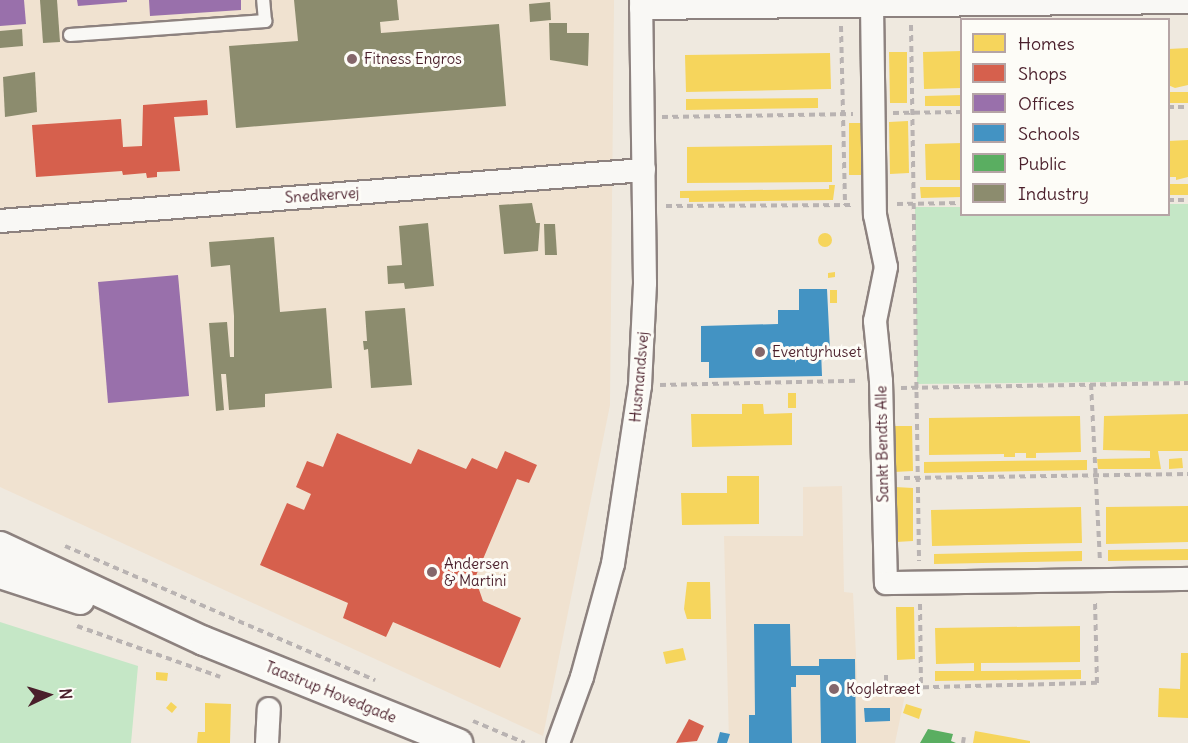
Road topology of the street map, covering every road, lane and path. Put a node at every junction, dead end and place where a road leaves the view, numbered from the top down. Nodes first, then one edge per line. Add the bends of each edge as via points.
1 (264, 0) edge
2 (1188, 2) edge
3 (641, 4) edge
4 (872, 5) junction
5 (911, 5) junction
6 (840, 6) junction
7 (70, 35) dead end
8 (1170, 107) edge
9 (1188, 107) edge
10 (960, 112) edge
11 (912, 113) junction
12 (843, 114) junction
13 (874, 114) junction
14 (643, 118) junction
15 (644, 170) junction
16 (1170, 200) edge
17 (1188, 200) edge
18 (960, 203) edge
19 (876, 204) junction
20 (913, 204) junction
21 (845, 205) junction
22 (644, 206) junction
23 (0, 221) edge
24 (1188, 383) edge
25 (1091, 384) junction
26 (881, 385) junction
27 (640, 386) junction
28 (916, 388) junction
29 (1188, 474) edge
30 (1094, 475) junction
31 (918, 478) junction
32 (883, 479) junction
33 (63, 545) dead end
34 (0, 546) edge
35 (0, 574) edge
36 (1188, 579) edge
37 (1094, 580) junction
38 (919, 583) junction
39 (74, 625) dead end
40 (204, 641) junction
41 (886, 675) dead end
42 (227, 680) dead end
43 (386, 684) dead end
44 (921, 687) junction
45 (886, 688) junction
46 (860, 689) dead end
47 (269, 709) dead end
48 (465, 732) edge
49 (964, 736) dead end
50 (267, 743) edge
51 (525, 743) edge
52 (558, 743) edge
53 (963, 743) edge

1 - 7 lane via 265,21
2 - 5 street
3 - 6 street
3 - 14 street, Husmandsvej
4 - 5 street
4 - 6 street
4 - 13 street, Sankt Bendts Alle
5 - 11 path
6 - 12 path
8 - 9 path
10 - 11 path
11 - 13 path
11 - 20 path
12 - 13 path
12 - 14 path
12 - 21 path
13 - 19 street, Sankt Bendts Alle
14 - 15 street, Husmandsvej
15 - 22 street, Husmandsvej
15 - 23 street, Snedkervej
16 - 17 path
18 - 20 path
19 - 20 path
19 - 21 path
19 - 26 street, Sankt Bendts Alle via 886,267 875,321
20 - 28 path
21 - 22 path
22 - 27 street, Husmandsvej
24 - 25 path
25 - 28 path
25 - 30 path
26 - 27 path
26 - 28 path
26 - 32 street, Sankt Bendts Alle
27 - 52 street, Husmandsvej via 613,564 582,677
28 - 31 path
29 - 30 path
30 - 31 path
30 - 37 path via 1100,560 1094,565
31 - 32 path
31 - 38 path
32 - 38 street, Sankt Bendts Alle via 886,583
33 - 43 path
34 - 40 street, Taastrup Hovedgade
35 - 40 street, Taastrup Hovedgade
36 - 37 street, Sankt Bendts Alle
37 - 38 street, Sankt Bendts Alle
37 - 44 path via 1097,683
38 - 44 path
39 - 42 path
40 - 48 street, Taastrup Hovedgade
41 - 45 path
44 - 45 path
45 - 46 path
47 - 50 street
48 - 51 path
49 - 53 path

